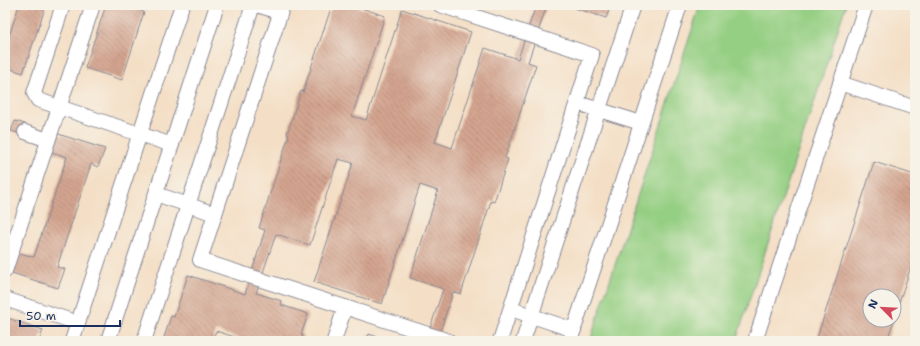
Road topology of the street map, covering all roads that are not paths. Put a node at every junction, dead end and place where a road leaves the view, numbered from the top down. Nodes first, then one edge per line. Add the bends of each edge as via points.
1 (63, 5) edge
2 (93, 5) edge
3 (182, 5) edge
4 (218, 5) edge
5 (253, 5) edge
6 (257, 5) edge
7 (442, 5) edge
8 (633, 5) edge
9 (680, 5) edge
10 (866, 5) edge
11 (282, 9) edge
12 (840, 83) junction
13 (577, 103) junction
14 (59, 107) junction
15 (915, 108) edge
16 (598, 110) junction
17 (641, 124) junction
18 (25, 132) dead end
19 (139, 134) junction
20 (48, 140) junction
21 (172, 145) junction
22 (156, 194) junction
23 (188, 204) junction
24 (215, 214) junction
25 (5, 271) edge
26 (5, 299) edge
27 (345, 307) junction
28 (510, 309) junction
29 (532, 316) junction
30 (78, 323) junction
31 (572, 335) edge
32 (72, 341) edge
33 (108, 341) edge
34 (144, 341) edge
35 (334, 341) edge
36 (449, 341) edge
37 (500, 341) edge
38 (523, 341) edge
39 (754, 341) edge

1 - 14 lane via 34,92 38,100
2 - 14 lane
3 - 19 lane
4 - 21 lane
5 - 23 lane
6 - 11 lane
7 - 13 lane via 592,55
8 - 16 lane
9 - 17 lane
10 - 12 lane
11 - 24 lane
12 - 15 lane
12 - 39 lane
13 - 16 lane
13 - 28 lane
14 - 19 lane
14 - 20 lane
16 - 17 lane
16 - 29 lane
17 - 31 lane
18 - 20 lane
19 - 21 lane
19 - 30 lane
20 - 25 lane
21 - 22 lane
22 - 23 lane
22 - 33 lane
23 - 24 lane
23 - 34 lane
24 - 27 lane via 200,260
26 - 30 lane
27 - 35 lane
27 - 36 lane
28 - 29 lane
28 - 37 lane
29 - 31 lane
29 - 38 lane
30 - 32 lane

